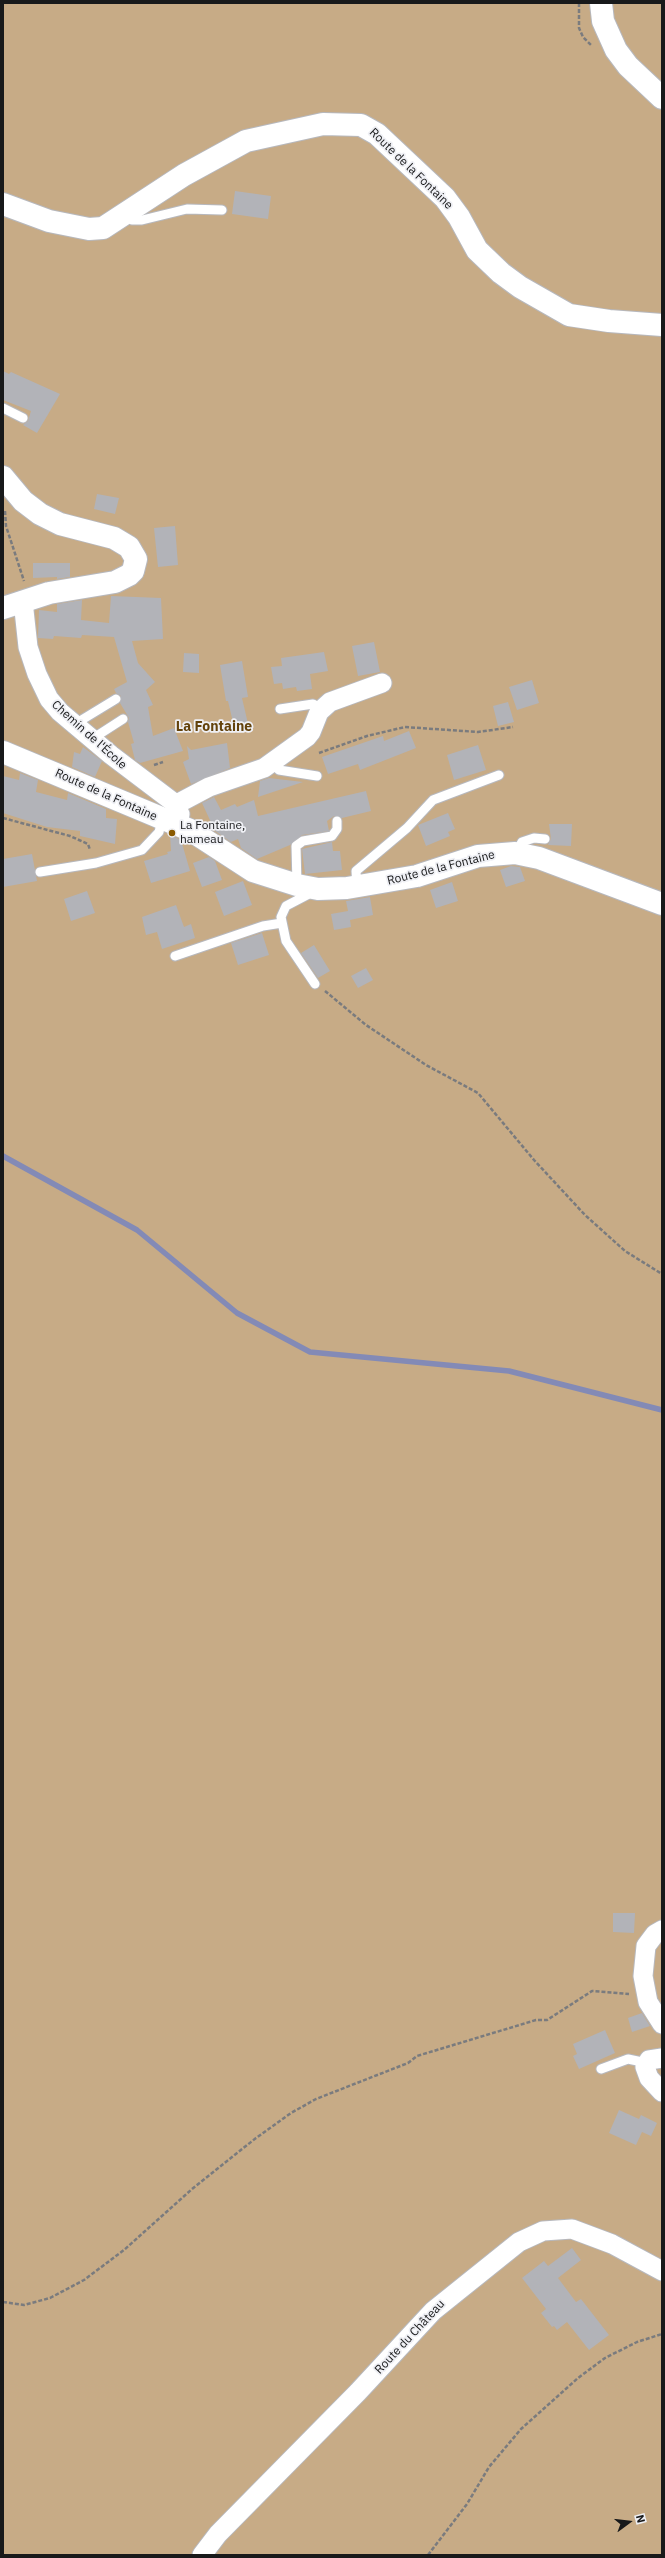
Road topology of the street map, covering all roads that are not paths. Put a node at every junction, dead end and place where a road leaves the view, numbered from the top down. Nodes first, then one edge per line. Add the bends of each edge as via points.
1 (601, 3) edge
2 (662, 98) edge
3 (3, 204) edge
4 (222, 210) dead end
5 (126, 214) junction
6 (662, 325) edge
7 (3, 408) edge
8 (23, 418) dead end
9 (8, 482) edge
10 (25, 600) junction
11 (3, 608) edge
12 (382, 683) dead end
13 (116, 699) dead end
14 (280, 709) dead end
15 (322, 709) junction
16 (123, 719) dead end
17 (75, 724) junction
18 (92, 739) junction
19 (3, 752) edge
20 (276, 767) dead end
21 (499, 775) dead end
22 (317, 776) dead end
23 (172, 816) junction
24 (337, 821) dead end
25 (545, 839) dead end
26 (516, 853) junction
27 (40, 872) dead end
28 (303, 886) junction
29 (357, 887) junction
30 (660, 899) edge
31 (282, 923) junction
32 (175, 956) dead end
33 (315, 984) road end
34 (662, 1930) edge
35 (662, 2024) edge
36 (654, 2061) edge
37 (601, 2069) dead end
38 (662, 2092) edge
39 (662, 2271) edge
40 (202, 2555) edge

1 - 2 street via 603,21 616,50 628,66
3 - 5 street, Route de la Fontaine via 49,221 89,229 108,226
4 - 5 lane via 187,209 142,220 132,220
5 - 6 street, Route de la Fontaine via 184,175 246,141 317,125 361,125 377,134 445,198 477,250 520,287 569,315
7 - 8 lane
9 - 10 street via 24,501 50,519 123,542 136,559 129,575 115,582 49,593
10 - 11 street
10 - 17 street, Chemin de l'École via 26,639 37,674 49,699
12 - 15 street via 336,698
13 - 17 lane
14 - 15 lane via 314,704
15 - 23 street via 307,737 264,768 209,787
16 - 18 lane
17 - 18 street, Chemin de l'École
18 - 23 street, Chemin de l'École
19 - 23 street, Route de la Fontaine
20 - 22 lane via 279,770
21 - 29 lane via 433,800 407,828 356,871
23 - 27 lane via 142,850 96,864
23 - 28 street, Route de la Fontaine via 253,871
24 - 28 lane via 338,829 332,836 303,841 296,846
25 - 26 lane via 534,838 522,842
26 - 29 street, Route de la Fontaine via 478,856 417,876
26 - 30 street, Route de la Fontaine via 539,858
28 - 29 street, Route de la Fontaine via 327,890
28 - 31 lane via 307,895 286,906 282,911
31 - 32 lane via 263,926
31 - 33 lane via 291,951
34 - 35 street via 655,1934 646,1946 643,1964 645,1990 653,2013
36 - 37 lane via 628,2059
36 - 38 street via 646,2072
39 - 40 street, Route du Château via 612,2244 572,2229 543,2230 519,2242 433,2310 367,2383 218,2534

